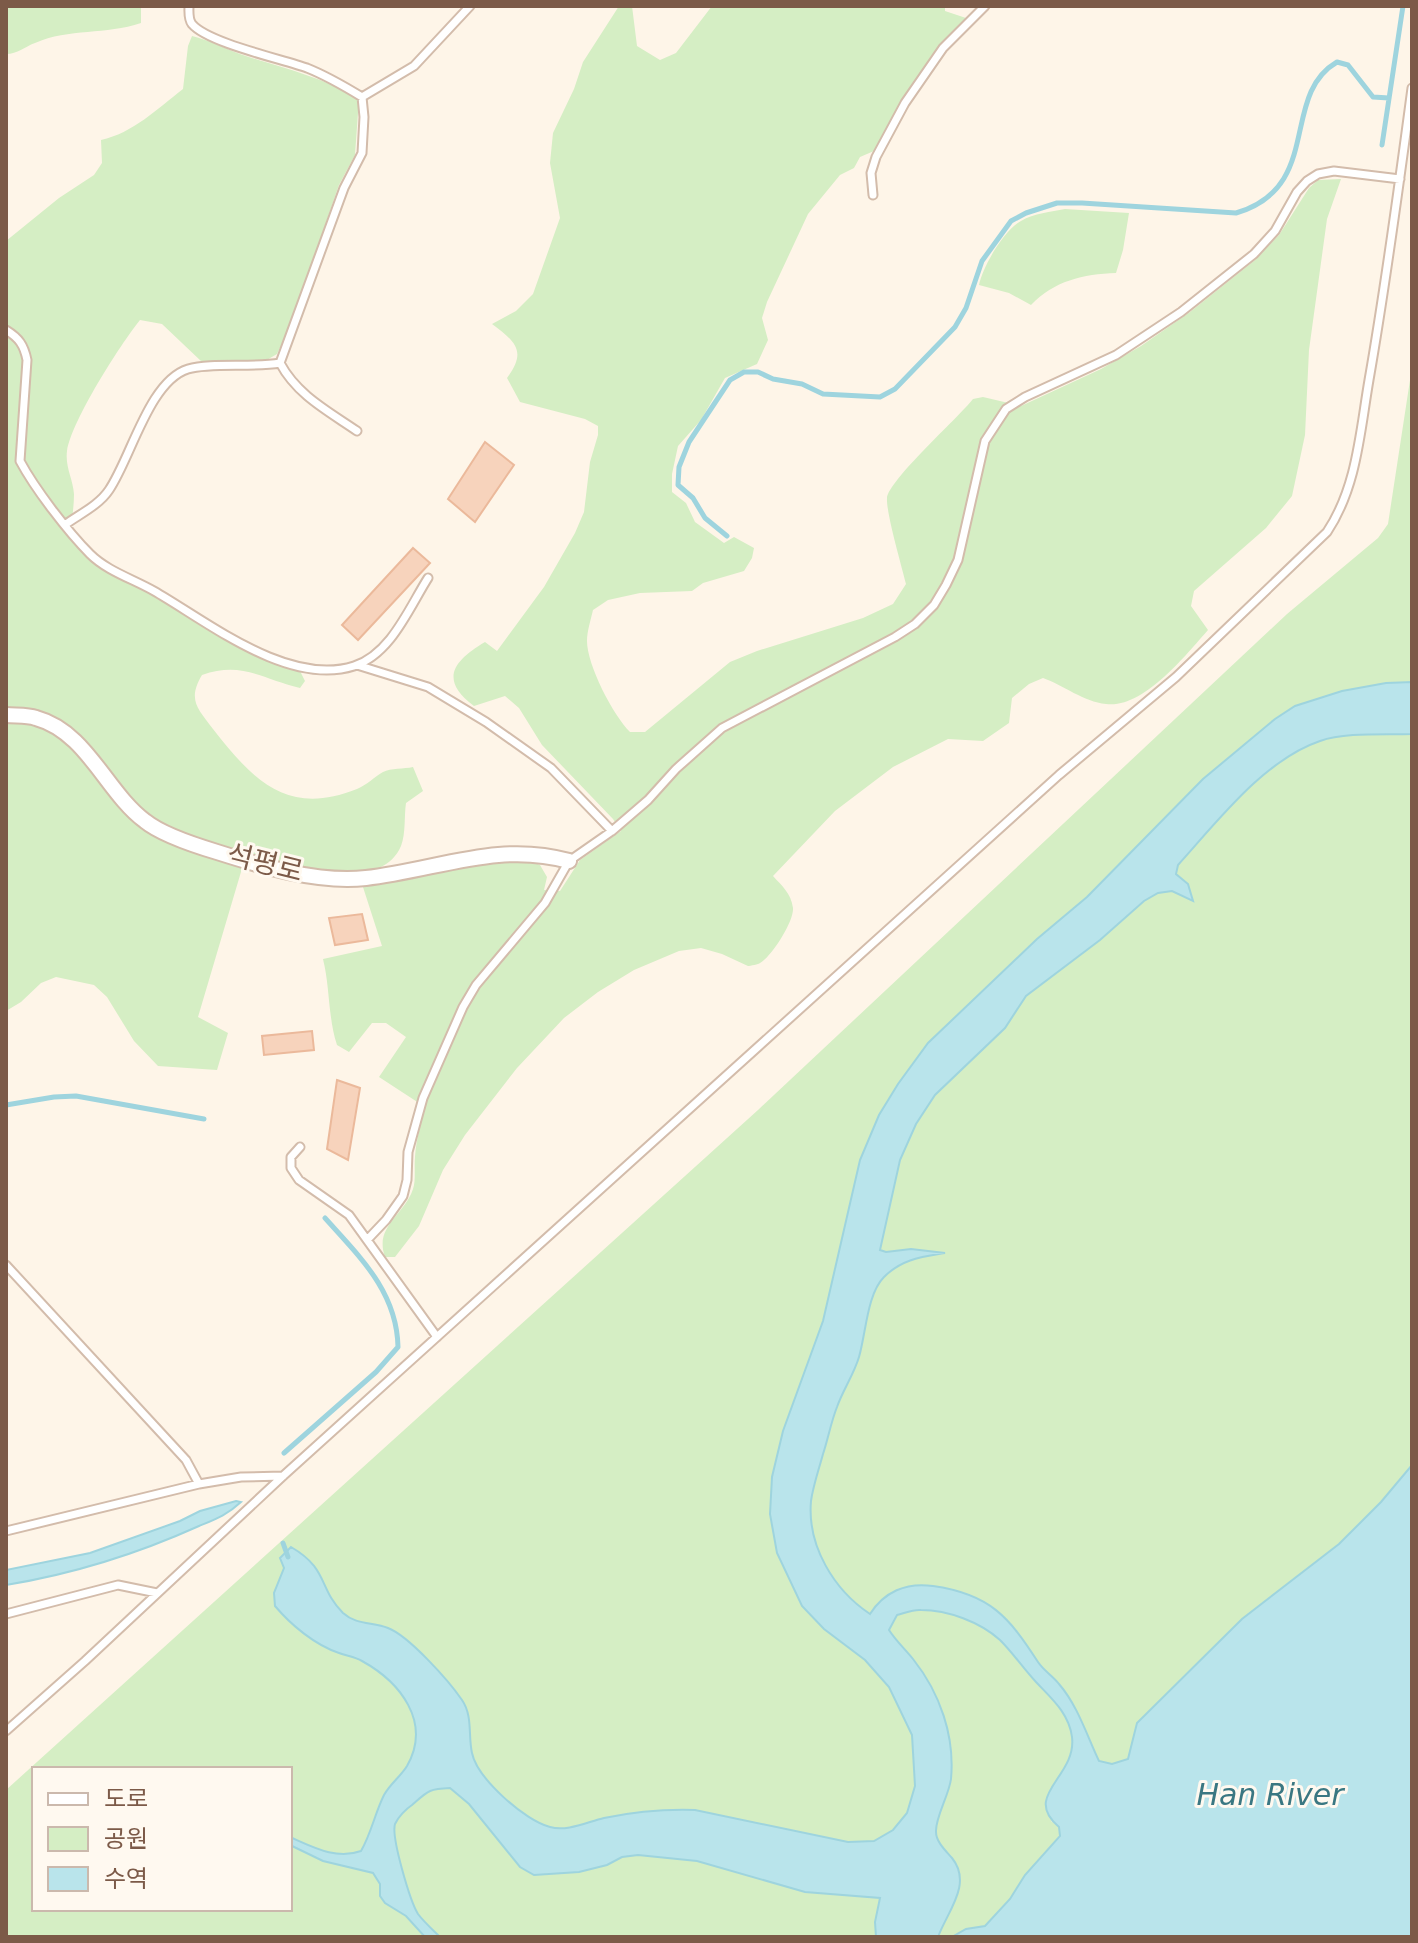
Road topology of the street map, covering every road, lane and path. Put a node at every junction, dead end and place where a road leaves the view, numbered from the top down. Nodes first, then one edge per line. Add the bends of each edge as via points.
1 (189, 6) edge
2 (470, 6) edge
3 (985, 6) edge
4 (1412, 88) edge
5 (362, 97) junction
6 (1400, 179) junction
7 (873, 195) dead end
8 (6, 330) edge
9 (280, 363) junction
10 (357, 431) dead end
11 (66, 524) junction
12 (428, 578) dead end
13 (357, 665) junction
14 (6, 715) edge
15 (612, 831) junction
16 (569, 861) junction
17 (300, 1147) dead end
18 (367, 1240) junction
19 (6, 1265) edge
20 (437, 1337) junction
21 (283, 1476) junction
22 (199, 1484) junction
23 (6, 1531) edge
24 (157, 1593) junction
25 (6, 1614) edge
26 (6, 1731) edge

1 - 5 lane via 192,24 200,29 239,48 305,67
2 - 5 lane via 414,66
3 - 7 lane via 943,48 905,103 876,157
4 - 6 lane
5 - 9 lane via 362,153 344,188
6 - 15 lane via 1318,174 1297,192 1275,231 1254,254 1181,312 1116,355 1006,409 985,441 958,560 934,605 895,637 722,728
6 - 20 lane via 1355,464 1340,514 1327,532 1176,677 1049,784
8 - 11 lane via 17,336 27,360 20,461
9 - 10 lane via 302,393
9 - 11 lane via 202,367 176,375 163,388 106,494
11 - 13 lane via 91,556 234,640 296,666 323,670
12 - 13 lane via 389,641
13 - 15 lane via 428,687 486,722 551,768
14 - 16 street, 석평로 via 36,718 75,741 145,822 215,851 276,868 345,879 495,854 522,852
15 - 16 lane
16 - 18 lane via 545,903 463,1007 423,1098 403,1196
17 - 18 lane via 291,1157 299,1180 341,1207
18 - 20 lane
19 - 22 lane via 186,1460
20 - 21 lane
21 - 22 lane
21 - 24 lane
22 - 23 lane
24 - 25 lane via 118,1585
24 - 26 lane

